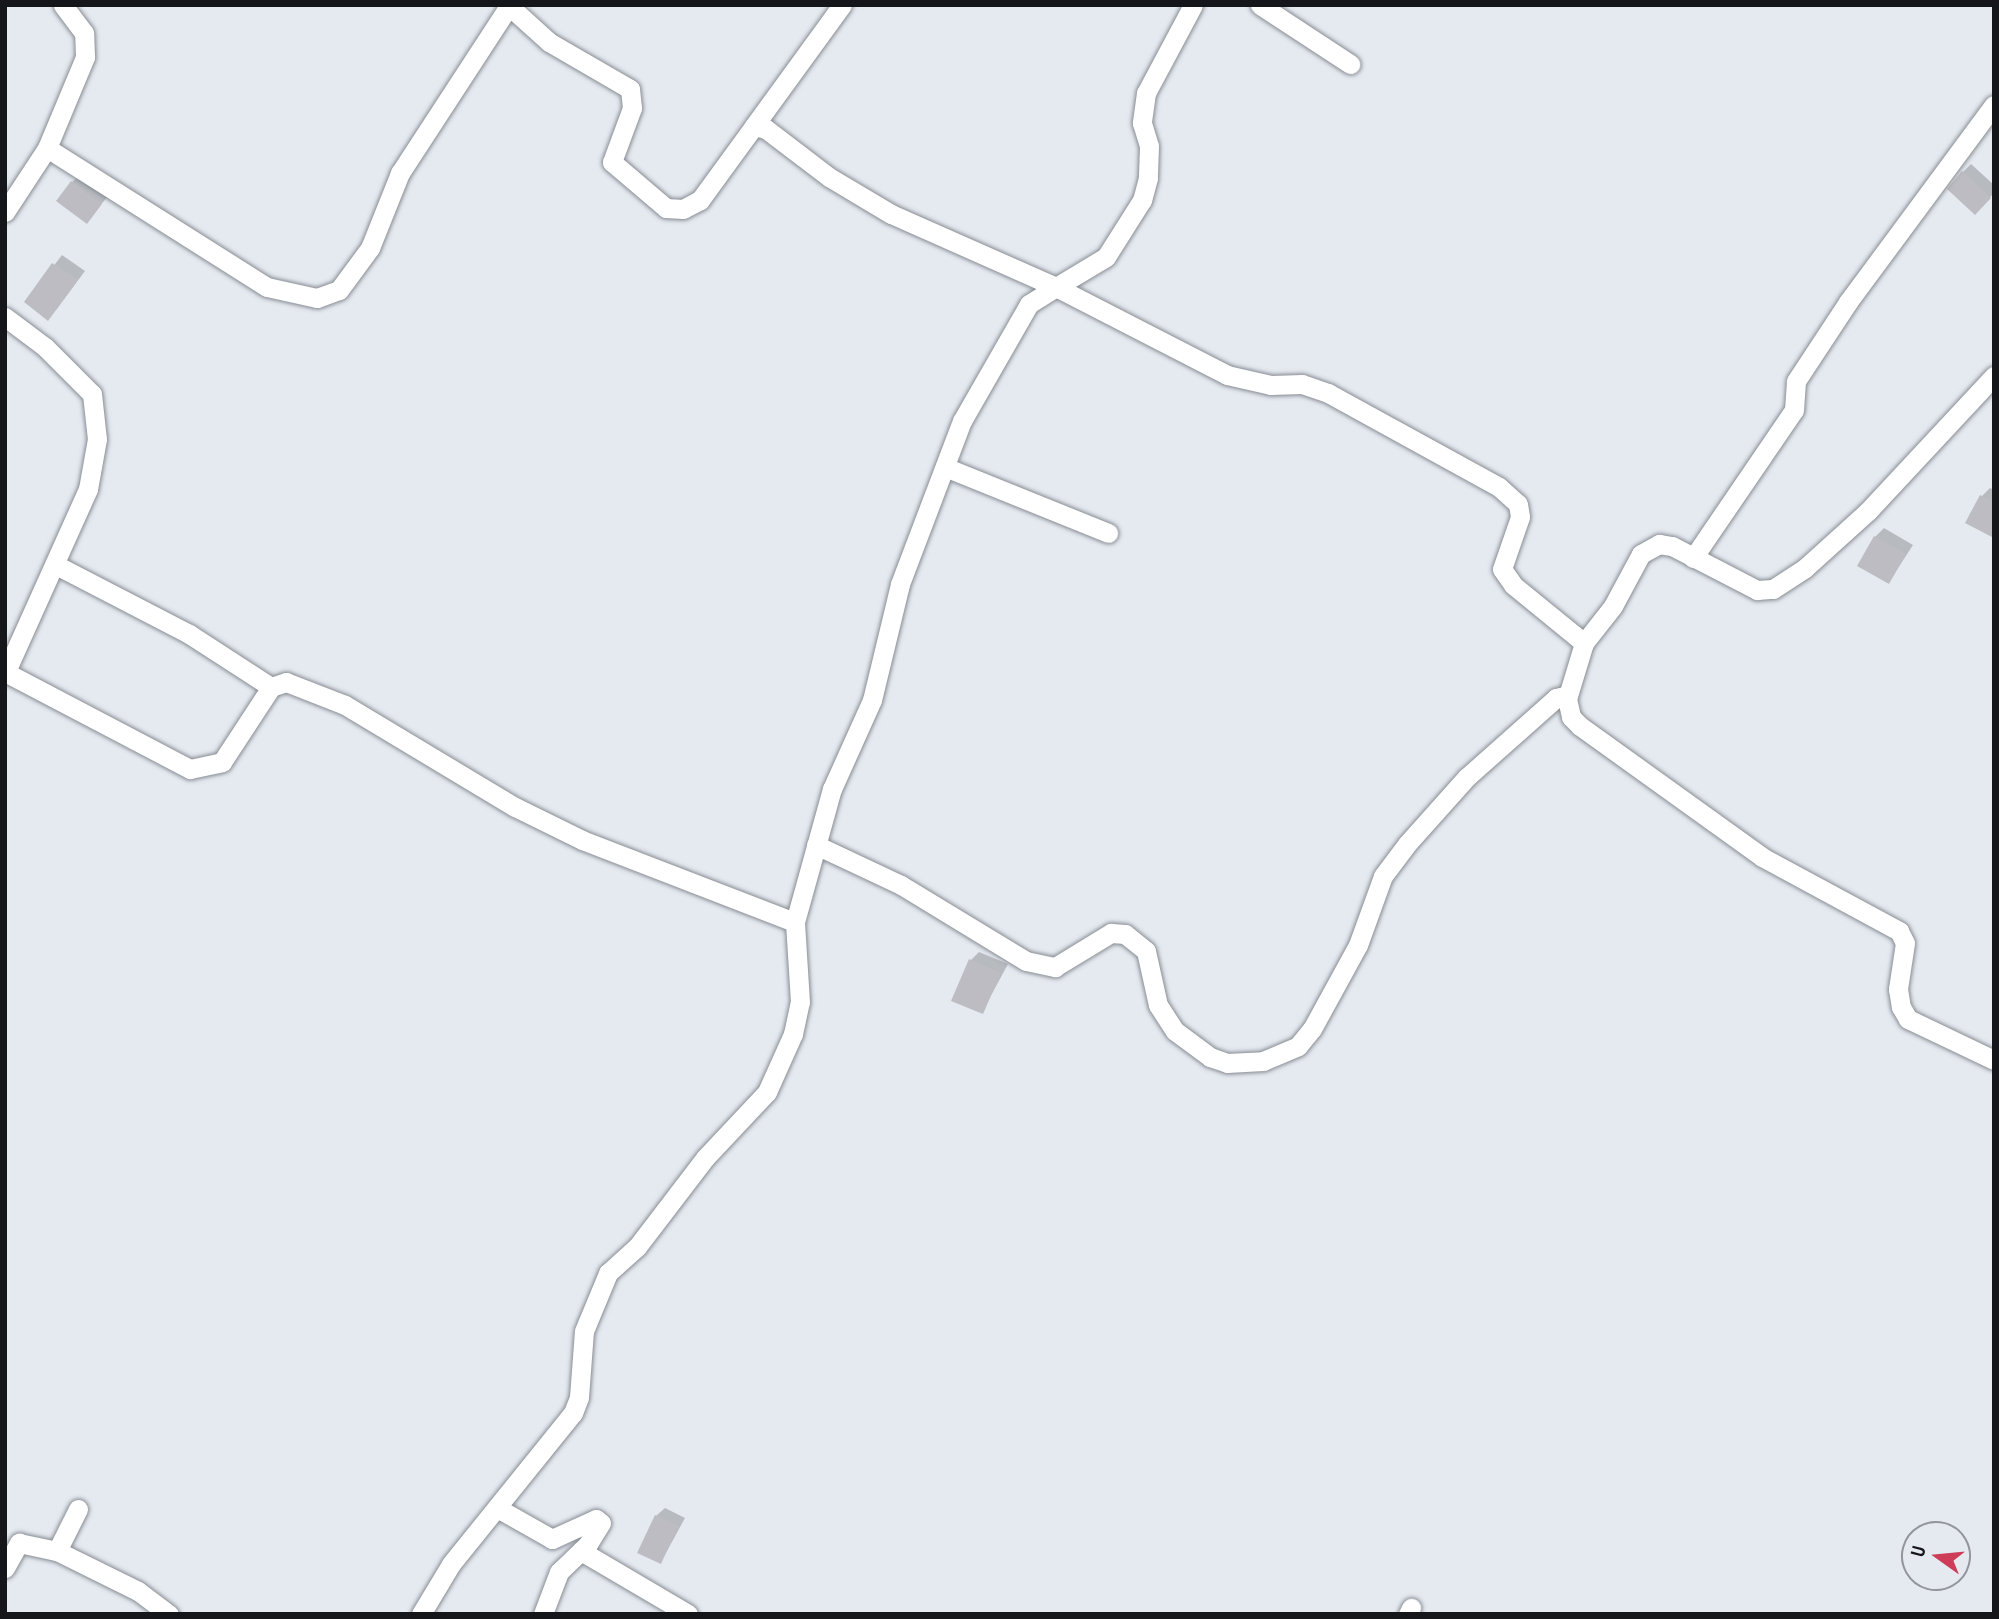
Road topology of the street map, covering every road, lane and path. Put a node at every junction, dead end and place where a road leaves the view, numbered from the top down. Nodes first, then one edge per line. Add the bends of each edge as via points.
1 (63, 5) edge
2 (509, 5) edge
3 (842, 5) edge
4 (1194, 5) edge
5 (1260, 5) edge
6 (1350, 64) dead end
7 (1994, 105) edge
8 (754, 126) junction
9 (47, 148) junction
10 (5, 212) edge
11 (1056, 287) junction
12 (5, 317) edge
13 (1994, 376) edge
14 (945, 467) junction
15 (1108, 533) dead end
16 (1693, 558) junction
17 (56, 565) junction
18 (1584, 643) junction
19 (6, 673) edge
20 (271, 687) junction
21 (1568, 695) junction
22 (816, 845) junction
23 (795, 922) junction
24 (1994, 1060) edge
25 (78, 1509) dead end
26 (499, 1509) junction
27 (57, 1551) junction
28 (581, 1551) junction
29 (5, 1568) edge
30 (169, 1614) edge
31 (421, 1614) edge
32 (543, 1614) edge
33 (688, 1614) edge

1 - 9 street via 87,43
2 - 8 street via 549,42 630,89 632,108 612,162 666,208 683,209 700,201
2 - 9 street via 400,173 370,248 339,290 317,298 267,287
3 - 8 street
4 - 11 street via 1146,93 1142,123 1149,146 1148,178 1142,200 1106,257
5 - 6 street
7 - 16 street via 1827,333 1792,390 1794,410
8 - 11 street via 766,129 829,177 891,215
9 - 10 street
11 - 14 street via 1028,304 962,421
11 - 18 street via 1227,375 1270,385 1302,384 1328,393 1499,487 1518,504 1520,517 1502,569 1513,585
12 - 17 street via 45,347 92,394 97,439 88,489
13 - 16 street via 1868,510 1805,568 1773,589 1757,590
14 - 15 street
14 - 22 street via 900,584 872,700 832,789
16 - 18 street via 1659,544 1641,554 1613,606
17 - 19 street
17 - 20 street via 189,634
18 - 21 street
19 - 20 street via 190,769 222,762
20 - 23 street via 286,682 345,705 537,818 634,862
21 - 22 street via 1556,698 1467,777 1407,844 1383,876 1358,945 1312,1029 1298,1045 1263,1060 1218,1060 1175,1031 1158,1005 1146,951 1125,934 1111,933 1055,967 1026,961 901,885
21 - 24 street via 1571,717 1580,726 1762,857 1899,931 1905,943 1898,989 1900,1007 1908,1019
22 - 23 street
23 - 26 street via 800,1002 793,1034 767,1092 705,1157 637,1247 608,1273 584,1331 579,1397 573,1413
25 - 27 street
26 - 28 street via 552,1539 600,1521
26 - 31 street via 451,1564
27 - 29 street via 19,1543
27 - 30 street via 138,1591
28 - 32 street via 559,1572
28 - 33 street

